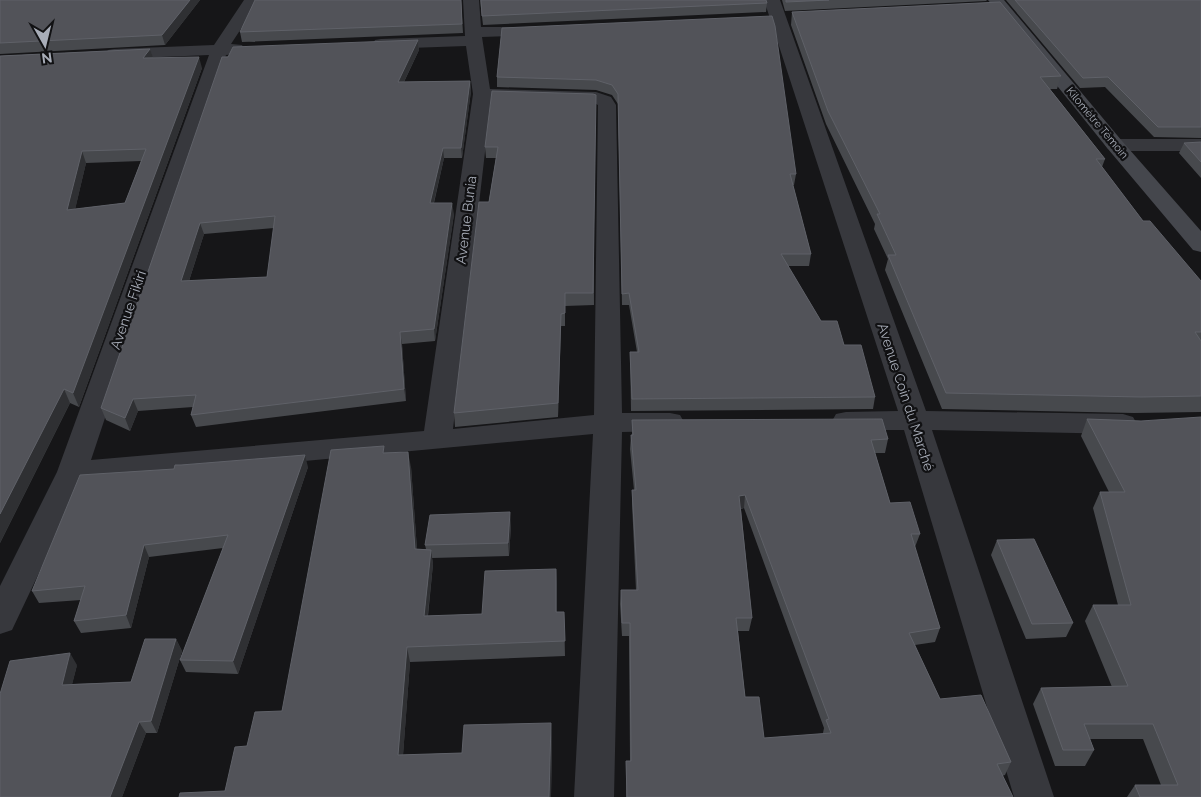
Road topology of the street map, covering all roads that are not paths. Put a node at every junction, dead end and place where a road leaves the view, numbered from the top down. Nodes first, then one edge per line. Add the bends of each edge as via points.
1 (252, 0) edge
2 (472, 0) edge
3 (993, 5) edge
4 (777, 14) edge
5 (552, 29) edge
6 (474, 37) junction
7 (366, 45) edge
8 (248, 49) edge
9 (219, 50) junction
10 (100, 55) edge
11 (482, 94) junction
12 (1115, 145) junction
13 (1201, 145) edge
14 (1201, 245) edge
15 (915, 420) junction
16 (816, 421) edge
17 (697, 422) edge
18 (608, 423) junction
19 (1153, 424) edge
20 (437, 440) junction
21 (72, 472) junction
22 (0, 620) edge
23 (594, 797) edge
24 (1034, 797) edge

1 - 9 street, Avenue Fikiri
2 - 6 street, Avenue Bunia
3 - 12 main road, Kilomètre Témoin
4 - 15 street, Avenue Coin du Marché
5 - 6 street
6 - 7 street
6 - 11 street, Avenue Bunia
8 - 9 street
9 - 10 street
9 - 21 street, Avenue Fikiri
11 - 18 street via 596,98 608,105
11 - 20 street, Avenue Bunia
12 - 13 street
12 - 14 main road, Kilomètre Témoin
15 - 16 street
15 - 19 street
15 - 24 street, Avenue Coin du Marché
17 - 18 street
18 - 20 street
18 - 23 street
20 - 21 street
21 - 22 street, Avenue Fikiri

